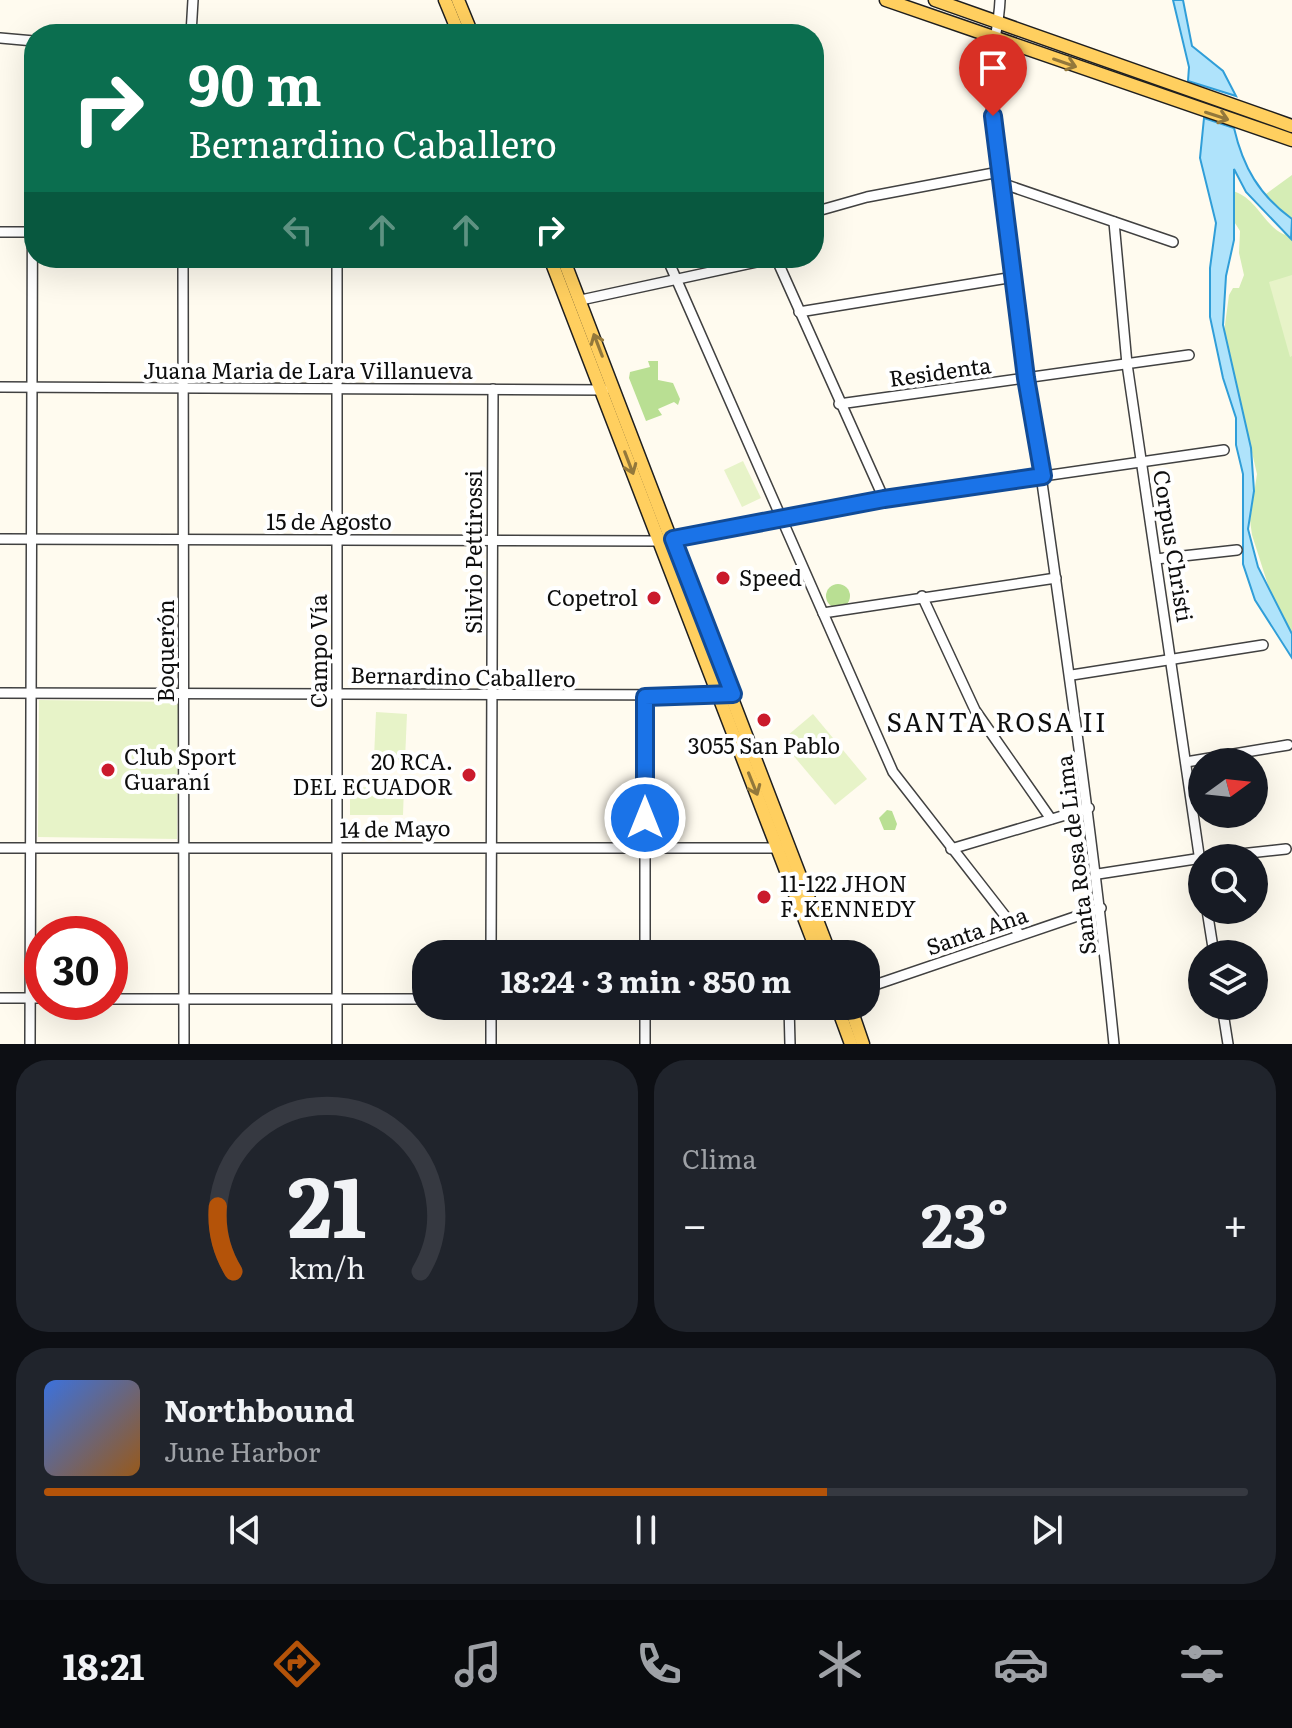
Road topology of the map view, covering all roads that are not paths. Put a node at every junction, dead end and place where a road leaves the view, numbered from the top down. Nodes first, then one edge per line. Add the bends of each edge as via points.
1 (193, 0) edge
2 (445, 0) edge
3 (458, 0) edge
4 (886, 0) edge
5 (935, 0) edge
6 (1000, 0) edge
7 (999, 22) junction
8 (192, 24) edge
9 (455, 24) edge
10 (468, 24) edge
11 (0, 38) edge
12 (994, 38) junction
13 (24, 40) edge
14 (1292, 126) edge
15 (1292, 140) edge
16 (1000, 178) junction
17 (824, 209) edge
18 (1114, 222) junction
19 (0, 232) edge
20 (24, 232) edge
21 (1173, 242) dead end
22 (33, 268) edge
23 (183, 268) edge
24 (337, 268) edge
25 (554, 268) edge
26 (567, 268) edge
27 (671, 268) edge
28 (733, 268) edge
29 (780, 268) edge
30 (1014, 277) junction
31 (677, 281) junction
32 (581, 300) junction
33 (799, 312) junction
34 (1189, 355) dead end
35 (1127, 364) junction
36 (1026, 378) junction
37 (0, 387) edge
38 (32, 387) junction
39 (185, 388) junction
40 (337, 388) junction
41 (493, 389) junction
42 (609, 390) junction
43 (839, 404) junction
44 (1224, 450) dead end
45 (1141, 464) junction
46 (1043, 476) junction
47 (884, 499) junction
48 (779, 517) junction
49 (32, 538) junction
50 (0, 539) edge
51 (185, 539) junction
52 (673, 539) junction
53 (337, 540) junction
54 (491, 541) junction
55 (658, 541) junction
56 (1237, 550) dead end
57 (1156, 559) junction
58 (1056, 578) junction
59 (922, 596) junction
60 (823, 613) junction
61 (1263, 645) dead end
62 (1172, 659) junction
63 (1072, 675) junction
64 (31, 692) junction
65 (184, 692) junction
66 (0, 693) edge
67 (337, 693) junction
68 (733, 694) junction
69 (491, 695) junction
70 (718, 695) junction
71 (645, 697) junction
72 (1288, 745) dead end
73 (1186, 762) junction
74 (1089, 808) junction
75 (1051, 819) junction
76 (1200, 844) edge
77 (491, 846) junction
78 (184, 847) junction
79 (0, 848) edge
80 (31, 848) junction
81 (337, 848) junction
82 (645, 848) junction
83 (784, 848) junction
84 (951, 849) junction
85 (1286, 849) dead end
86 (1268, 851) edge
87 (1188, 860) edge
88 (1098, 874) junction
89 (1101, 908) junction
90 (31, 916) edge
91 (1020, 935) junction
92 (491, 940) edge
93 (645, 940) edge
94 (814, 940) edge
95 (824, 940) edge
96 (880, 983) edge
97 (0, 998) edge
98 (24, 998) edge
99 (337, 998) junction
100 (128, 999) edge
101 (412, 999) edge
102 (184, 1000) junction
103 (30, 1020) edge
104 (491, 1020) edge
105 (645, 1020) edge
106 (789, 1020) edge
107 (842, 1020) edge
108 (855, 1020) edge
109 (1224, 1020) edge
110 (30, 1044) edge
111 (184, 1044) edge
112 (337, 1044) edge
113 (491, 1044) edge
114 (645, 1044) edge
115 (790, 1044) edge
116 (851, 1044) edge
117 (863, 1044) edge
118 (1114, 1044) edge
119 (1228, 1044) edge

1 - 8 street
2 - 9 main road
3 - 10 main road
4 - 12 main road
5 - 7 main road
6 - 7 street, Santa Rosa de Lima
7 - 12 street, Santa Rosa de Lima
7 - 14 main road
11 - 13 street
12 -> 15 main road
12 - 16 street, Santa Rosa de Lima via 989,87
16 - 17 street via 867,197
16 - 18 street
16 - 30 street, Santa Rosa de Lima
18 - 21 street
18 - 35 street, Corpus Christi
19 - 20 street
22 - 38 street
23 - 39 street, Boquerón
24 - 40 street, Campo Vía
25 - 42 main road
26 - 32 main road
27 - 31 street
28 - 31 street
29 - 33 street
30 - 33 street
30 - 36 street, Santa Rosa de Lima
31 - 32 street
31 - 48 street
42 -> 32 main road
33 - 43 street
34 - 35 street, Residenta
35 - 36 street, Residenta
35 - 45 street, Corpus Christi
36 - 43 street, Residenta
36 - 46 street, Santa Rosa de Lima
37 - 38 street, Juana Maria de Lara Villanueva
38 - 39 street, Juana Maria de Lara Villanueva
38 - 49 street
39 - 40 street, Juana Maria de Lara Villanueva
39 - 51 street, Boquerón
40 - 41 street, Juana Maria de Lara Villanueva
40 - 53 street, Campo Vía
41 - 42 street, Juana Maria de Lara Villanueva
41 - 54 street, Silvio Pettirossi
42 - 52 main road
42 -> 55 main road
43 - 47 street
44 - 45 street, 15 de Agosto
45 - 46 street, 15 de Agosto
45 - 57 street, Corpus Christi
46 - 47 street, 15 de Agosto
46 - 58 street, Santa Rosa de Lima
47 - 48 street, 15 de Agosto
48 - 52 street, 15 de Agosto
48 - 60 street
49 - 50 street, 15 de Agosto
49 - 51 street, 15 de Agosto
49 - 64 street
51 - 53 street, 15 de Agosto
51 - 65 street, Boquerón
52 - 55 street, 15 de Agosto
52 - 68 main road
53 - 54 street, 15 de Agosto
53 - 67 street, Campo Vía
54 - 55 street, 15 de Agosto
54 - 69 street, Silvio Pettirossi
55 - 70 main road
56 - 57 street
57 - 62 street, Corpus Christi
58 - 59 street
58 - 63 street, Santa Rosa de Lima
59 - 60 street
59 - 75 street via 975,710
60 - 84 street via 893,772
61 - 62 street
62 - 63 street
62 - 73 street, Corpus Christi
63 - 74 street, Santa Rosa de Lima
64 - 65 street, Bernardino Caballero
64 - 66 street, Bernardino Caballero
64 - 80 street
65 - 67 street, Bernardino Caballero
65 - 78 street, Boquerón
67 - 69 street, Bernardino Caballero
67 - 81 street, Campo Vía
68 - 70 street, Bernardino Caballero
68 - 83 main road
69 - 71 street, Bernardino Caballero
69 - 77 street, Silvio Pettirossi
70 - 71 street, Bernardino Caballero
70 -> 83 main road
71 - 82 street
72 - 73 street
73 - 76 street, Corpus Christi
74 - 75 street
74 - 88 street, Santa Rosa de Lima
75 - 84 street
77 - 81 street, 14 de Mayo
77 - 82 street, 14 de Mayo
77 - 92 street, Silvio Pettirossi
78 - 80 street, 14 de Mayo
78 - 81 street, 14 de Mayo
78 - 102 street, Boquerón
79 - 80 street, 14 de Mayo
80 - 90 street
81 - 99 street, Campo Vía
82 - 83 street, 14 de Mayo
82 - 93 street
83 - 94 main road
83 - 95 main road
84 - 91 street
85 - 86 street
87 - 88 street
88 - 89 street, Santa Rosa de Lima
89 - 91 street, Santa Ana
89 - 118 street, Santa Rosa de Lima
91 - 96 street, Santa Ana
97 - 98 street
99 - 101 street
99 - 102 street
99 - 112 street, Campo Vía
100 - 102 street
102 - 111 street, Boquerón
103 - 110 street
104 - 113 street
105 - 114 street
106 - 115 street
107 - 116 main road
108 - 117 main road
109 - 119 street

